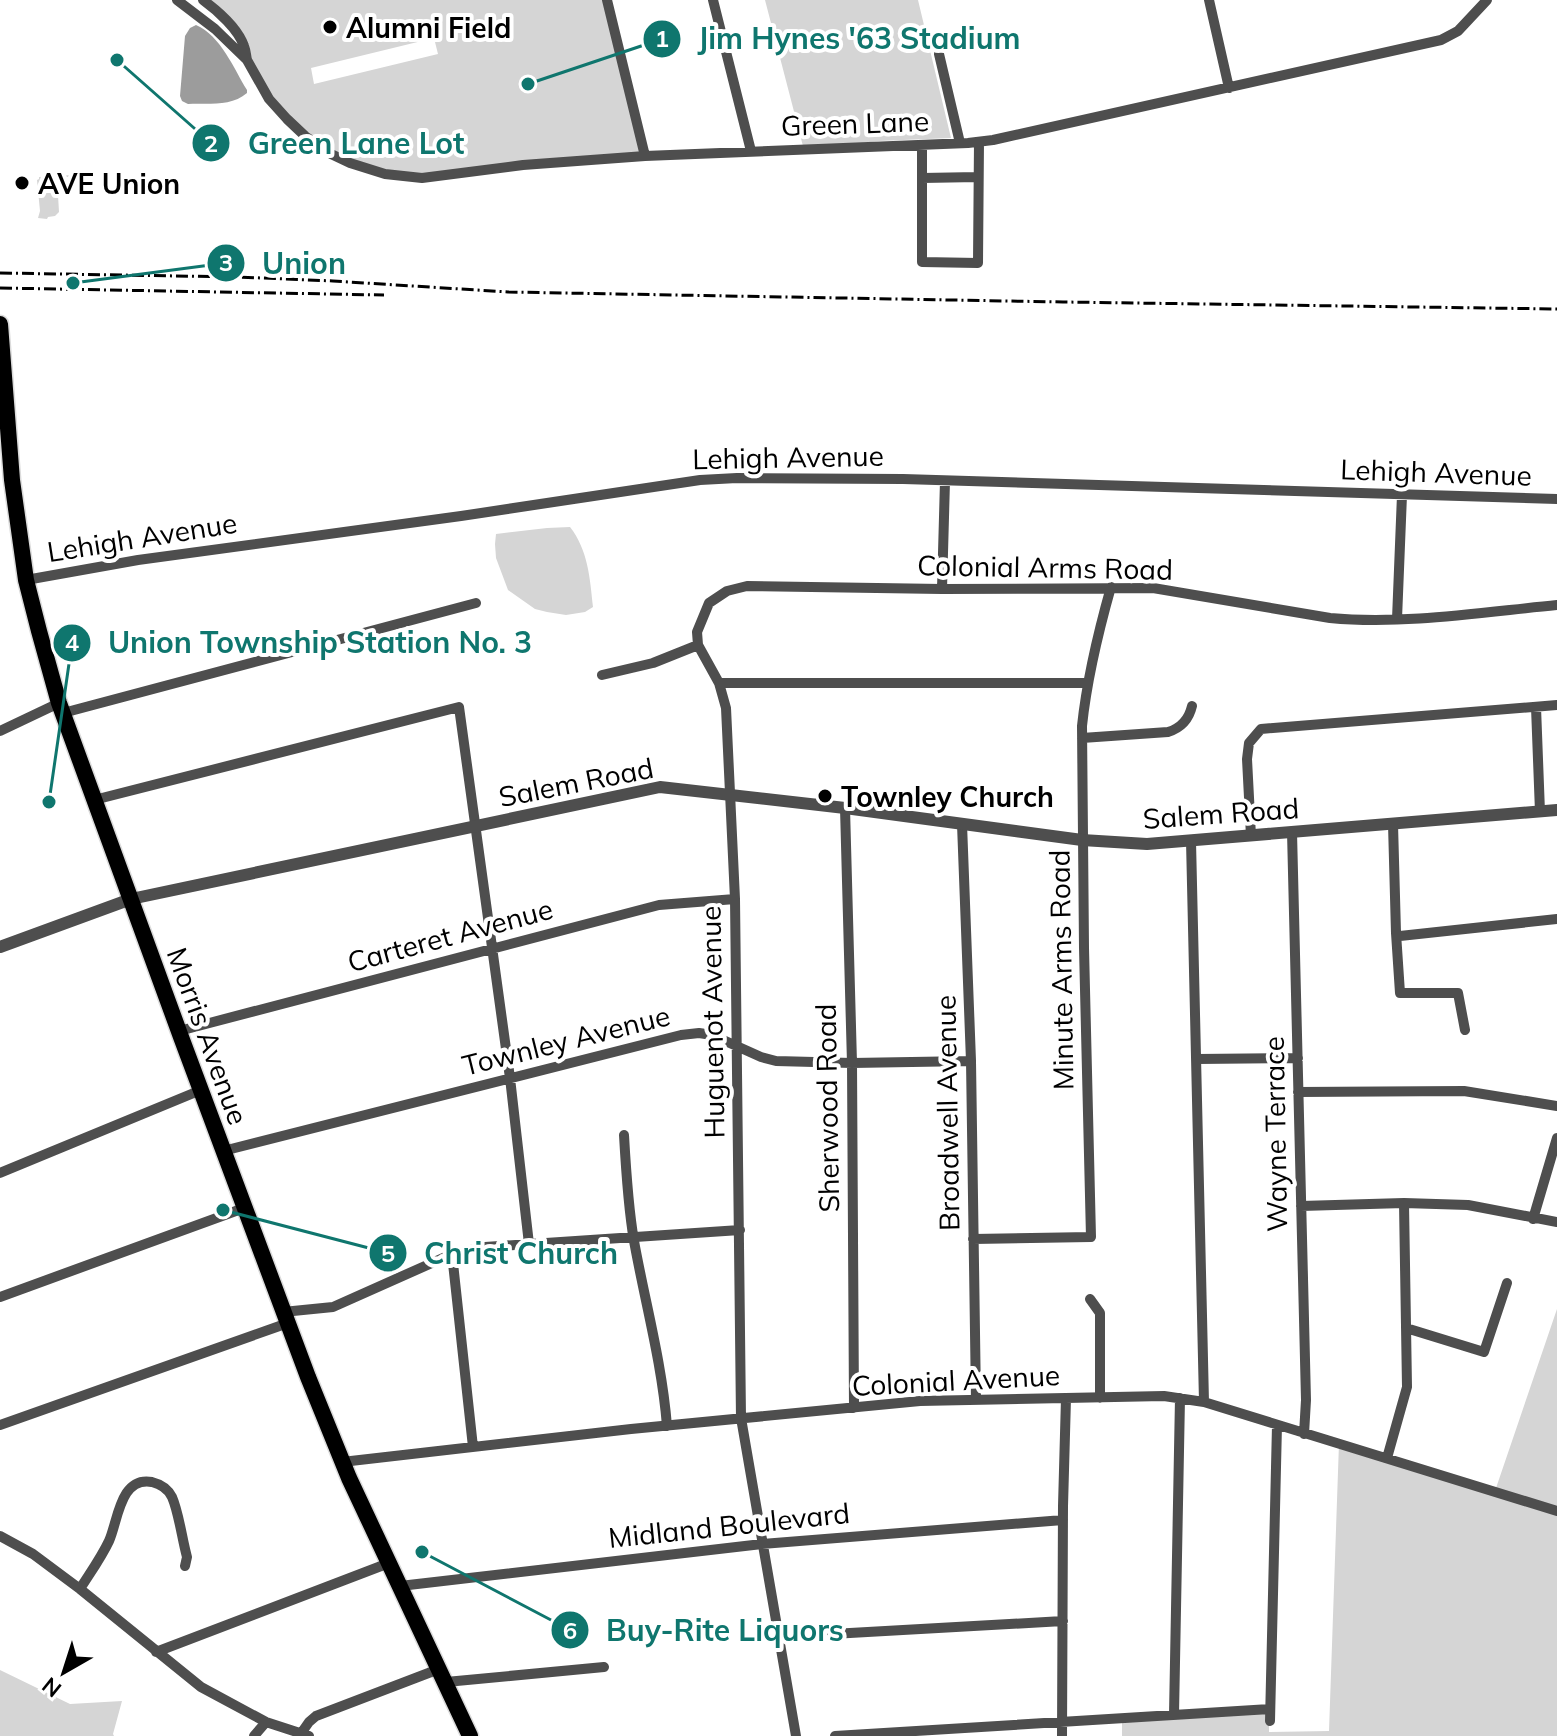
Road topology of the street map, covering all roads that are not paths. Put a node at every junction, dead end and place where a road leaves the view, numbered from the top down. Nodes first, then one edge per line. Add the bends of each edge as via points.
1 (177, 0) edge
2 (203, 0) edge
3 (607, 0) edge
4 (713, 0) edge
5 (1209, 0) edge
6 (1487, 0) edge
7 (213, 5) edge
8 (939, 54) dead end
9 (247, 60) junction
10 (1229, 88) junction
11 (979, 142) junction
12 (960, 143) junction
13 (922, 145) junction
14 (751, 151) junction
15 (645, 156) junction
16 (978, 177) junction
17 (922, 178) junction
18 (0, 324) edge
19 (945, 481) junction
20 (1402, 495) junction
21 (1557, 499) edge
22 (26, 580) junction
23 (1111, 587) junction
24 (942, 589) junction
25 (476, 603) dead end
26 (1557, 605) edge
27 (1397, 619) junction
28 (697, 632) joint
29 (698, 645) junction
30 (602, 675) dead end
31 (719, 683) junction
32 (1087, 683) junction
33 (1557, 705) edge
34 (1192, 706) dead end
35 (1536, 707) junction
36 (61, 708) junction
37 (0, 731) edge
38 (1082, 738) junction
39 (729, 795) junction
40 (94, 800) junction
41 (845, 808) junction
42 (1557, 810) edge
43 (1540, 812) junction
44 (962, 824) junction
45 (1393, 824) junction
46 (476, 825) junction
47 (1292, 832) junction
48 (1251, 836) junction
49 (1082, 840) junction
50 (1191, 841) junction
51 (131, 899) junction
52 (735, 899) junction
53 (1557, 920) edge
54 (1396, 933) junction
55 (1, 944) edge
56 (493, 949) junction
57 (1465, 1030) dead end
58 (179, 1031) junction
59 (737, 1046) junction
60 (1298, 1058) junction
61 (1197, 1059) junction
62 (971, 1061) junction
63 (852, 1063) junction
64 (510, 1078) junction
65 (201, 1090) junction
66 (1298, 1092) junction
67 (1557, 1106) edge
68 (624, 1135) dead end
69 (1557, 1138) edge
70 (223, 1151) junction
71 (0, 1173) edge
72 (1404, 1203) junction
73 (1301, 1206) junction
74 (244, 1208) junction
75 (1533, 1219) junction
76 (1557, 1222) edge
77 (740, 1230) junction
78 (633, 1238) junction
79 (973, 1239) junction
80 (529, 1244) junction
81 (452, 1254) junction
82 (1507, 1283) dead end
83 (0, 1297) edge
84 (1090, 1299) dead end
85 (286, 1318) junction
86 (1406, 1328) junction
87 (1066, 1398) junction
88 (1100, 1398) junction
89 (1180, 1398) junction
90 (976, 1400) junction
91 (1204, 1402) junction
92 (854, 1408) junction
93 (741, 1418) junction
94 (0, 1425) edge
95 (1277, 1425) junction
96 (667, 1426) junction
97 (1304, 1434) junction
98 (473, 1447) junction
99 (1387, 1458) junction
100 (342, 1462) junction
101 (1557, 1511) edge
102 (1063, 1520) junction
103 (0, 1536) edge
104 (762, 1544) junction
105 (389, 1563) junction
106 (185, 1566) dead end
107 (400, 1586) junction
108 (80, 1589) junction
109 (1063, 1621) junction
110 (779, 1637) junction
111 (156, 1652) junction
112 (604, 1667) dead end
113 (442, 1676) junction
114 (1270, 1709) junction
115 (1174, 1715) junction
116 (1270, 1721) dead end
117 (266, 1722) junction
118 (1063, 1722) junction
119 (305, 1734) edge
120 (254, 1736) edge
121 (470, 1736) edge
122 (796, 1736) edge
123 (835, 1736) edge
124 (1062, 1736) edge

1 - 9 street, Green Lane
2 - 7 street, Green Lane
3 - 15 street
4 - 14 street
5 - 10 street
6 - 10 street, Green Lane via 1458,31 1441,40
7 - 9 street, Green Lane via 244,46
8 - 12 street
9 - 15 street, Green Lane via 269,99 294,127 331,154 385,174 422,178
10 - 11 street, Green Lane
11 - 12 street, Green Lane
11 - 16 street
12 - 13 street, Green Lane
13 - 14 street, Green Lane
13 - 17 street
14 - 15 street, Green Lane
16 - 17 street
16 - 17 street via 978,263 922,262
18 - 22 main road, Morris Avenue
19 - 20 street, Lehigh Avenue
19 - 22 street, Lehigh Avenue via 700,480
19 - 24 street
20 - 21 street, Lehigh Avenue
20 - 27 street
22 - 36 main road, Morris Avenue
23 - 24 street, Colonial Arms Road
23 - 27 street, Colonial Arms Road via 1153,588 1330,618
23 - 32 street, Minute Arms Road
24 - 28 street, Colonial Arms Road via 738,587 709,603
25 - 36 street
26 - 27 street, Colonial Arms Road
28 - 29 street, Huguenot Avenue
29 - 30 street
29 - 31 street, Huguenot Avenue
31 - 32 street
31 - 39 street, Huguenot Avenue via 726,708
32 - 38 street, Minute Arms Road
33 - 35 street
34 - 38 street via 1177,729 1168,732
35 - 43 street
35 - 48 street via 1261,729 1249,743 1247,759
36 - 37 street
36 - 40 main road, Morris Avenue
38 - 49 street, Minute Arms Road
39 - 41 street, Salem Road
39 - 46 street, Salem Road via 660,787
39 - 52 street, Huguenot Avenue
40 - 46 street via 459,707
40 - 51 main road, Morris Avenue
41 - 44 street, Salem Road
41 - 63 street, Sherwood Road
42 - 43 street, Salem Road
43 - 45 street, Salem Road
44 - 49 street, Salem Road
44 - 62 street, Broadwell Avenue
45 - 47 street, Salem Road
45 - 54 street
46 - 51 street, Salem Road
46 - 56 street
47 - 48 street, Salem Road
47 - 60 street, Wayne Terrace
48 - 50 street, Salem Road
49 - 50 street, Salem Road
49 - 79 street, Minute Arms Road via 1091,1237
50 - 61 street
51 - 55 street, Salem Road
51 - 58 main road, Morris Avenue
52 - 56 street, Carteret Avenue via 659,905
52 - 59 street, Huguenot Avenue
53 - 54 street
54 - 57 street via 1400,993 1458,993
56 - 58 street, Carteret Avenue
56 - 64 street
58 - 65 main road, Morris Avenue
59 - 63 street, Townley Avenue via 776,1061
59 - 64 street, Townley Avenue via 712,1035 681,1035
59 - 77 street, Huguenot Avenue
60 - 61 street
60 - 66 street, Wayne Terrace
61 - 91 street
62 - 63 street, Townley Avenue
62 - 79 street, Broadwell Avenue
63 - 92 street, Sherwood Road
64 - 70 street, Townley Avenue
64 - 80 street
65 - 70 main road, Morris Avenue
65 - 71 street
66 - 67 street via 1464,1091
66 - 73 street, Wayne Terrace
68 - 78 street
69 - 75 street
70 - 74 main road, Morris Avenue
72 - 73 street
72 - 75 street via 1468,1205
72 - 86 street
73 - 97 street, Wayne Terrace
74 - 83 street
74 - 85 main road, Morris Avenue
75 - 76 street
77 - 78 street
77 - 93 street, Huguenot Avenue
78 - 80 street
78 - 96 street
79 - 90 street, Broadwell Avenue
80 - 81 street
81 - 85 street via 333,1307
81 - 98 street
82 - 86 street via 1484,1352
84 - 88 street via 1100,1313
85 - 94 street
85 - 100 main road, Morris Avenue
86 - 99 street via 1407,1387
87 - 88 street, Colonial Avenue
87 - 90 street, Colonial Avenue
87 - 102 street
88 - 89 street, Colonial Avenue
89 - 91 street, Colonial Avenue
89 - 115 street
90 - 92 street, Colonial Avenue
91 - 95 street, Colonial Avenue
92 - 93 street, Colonial Avenue
93 - 96 street, Colonial Avenue
93 - 104 street, Huguenot Avenue
95 - 97 street, Colonial Avenue
95 - 114 street
96 - 98 street, Colonial Avenue
97 - 99 street, Colonial Avenue
98 - 100 street, Colonial Avenue
99 - 101 street, Colonial Avenue
100 - 105 main road, Morris Avenue
102 - 104 street, Midland Boulevard
102 - 109 street
103 - 108 street
104 - 107 street, Midland Boulevard
104 - 110 street, Huguenot Avenue
105 - 107 main road, Morris Avenue
105 - 111 street
106 - 108 street via 173,1499 161,1485 145,1482 126,1493 110,1538
107 - 113 main road, Morris Avenue
108 - 111 street
109 - 110 street
109 - 118 street
110 - 122 street, Huguenot Avenue
111 - 117 street via 201,1687
112 - 113 street
113 - 119 street via 316,1716
113 - 121 main road, Morris Avenue
114 - 115 street
114 - 116 street
115 - 118 street
117 - 119 street
117 - 120 street
118 - 123 street
118 - 124 street

